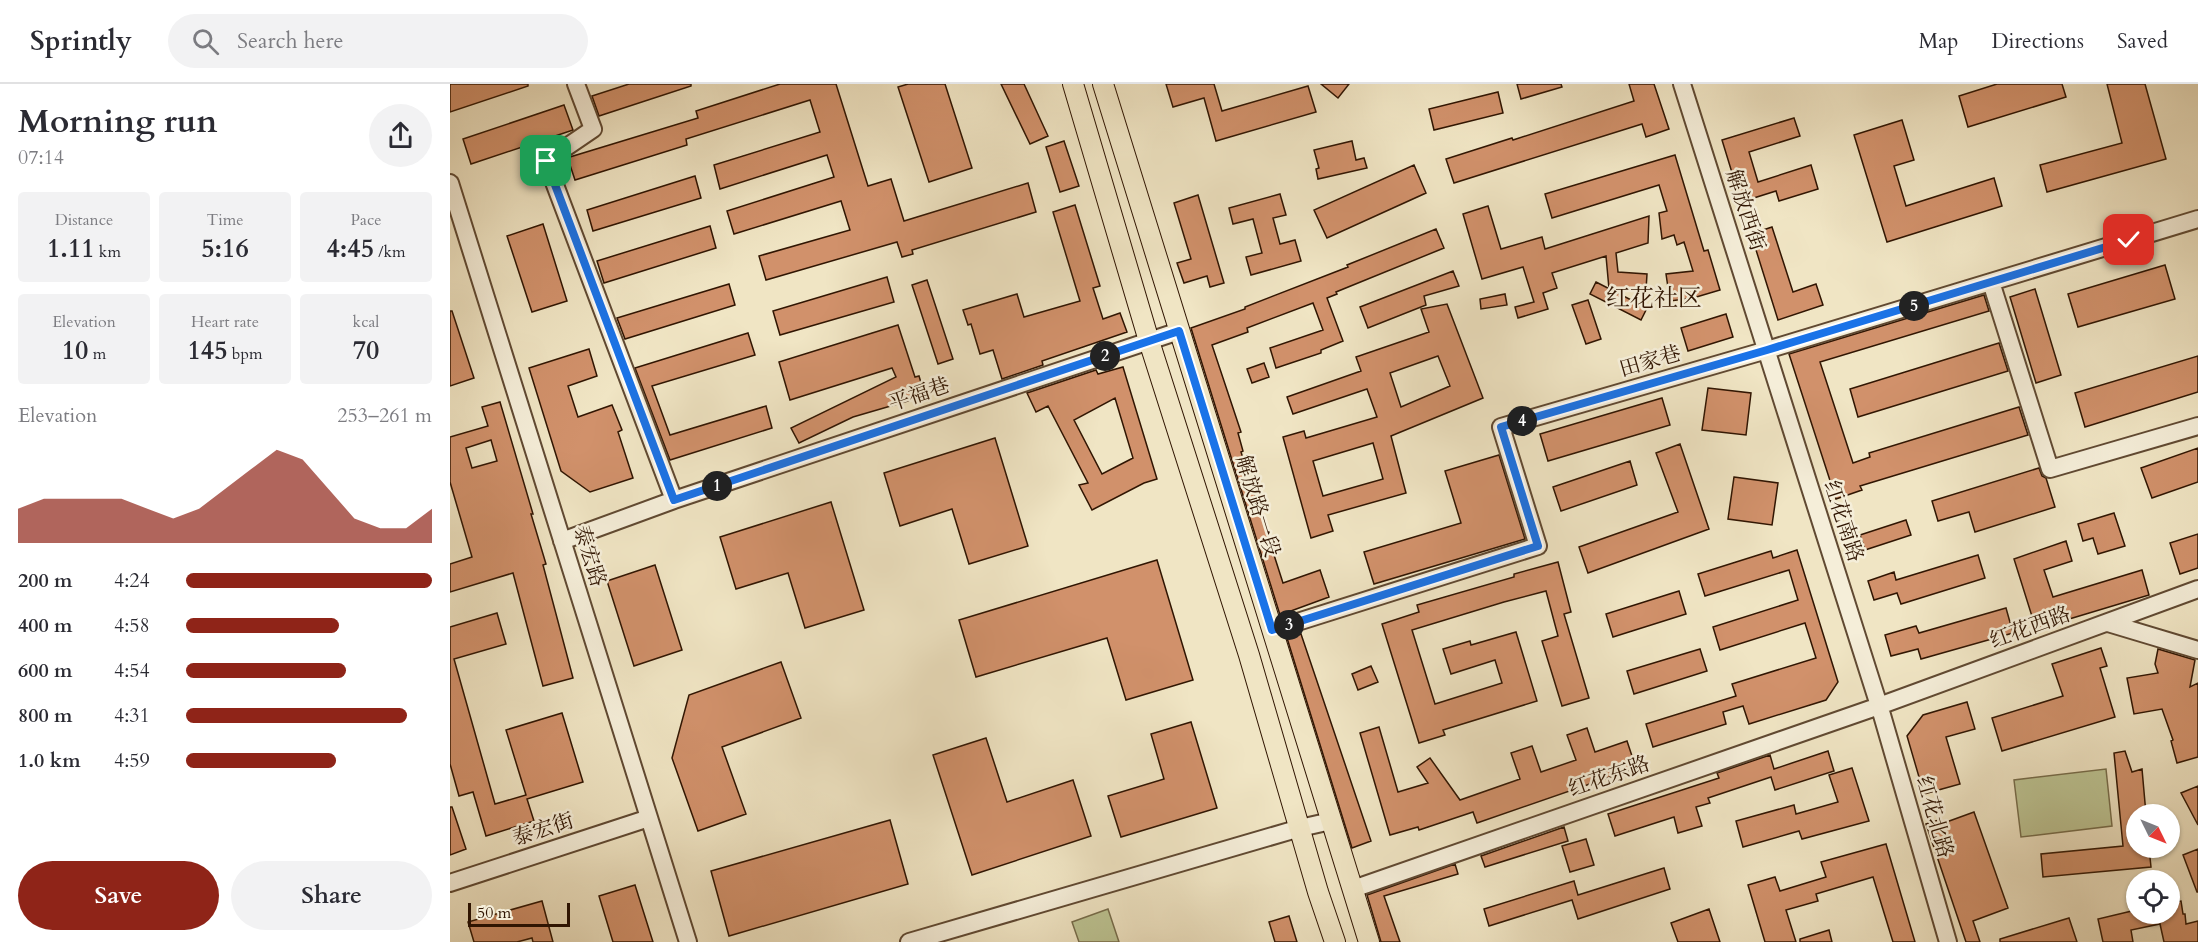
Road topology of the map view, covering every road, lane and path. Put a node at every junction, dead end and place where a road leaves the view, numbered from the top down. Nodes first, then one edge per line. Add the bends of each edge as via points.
1 (576, 84) edge
2 (1072, 84) edge
3 (1103, 84) edge
4 (1682, 84) edge
5 (450, 183) edge
6 (2198, 219) edge
7 (1991, 282) junction
8 (1179, 331) junction
9 (1149, 341) junction
10 (1767, 350) junction
11 (2198, 426) edge
12 (674, 500) junction
13 (562, 541) junction
14 (2198, 589) edge
15 (2108, 623) junction
16 (1272, 630) junction
17 (2198, 650) edge
18 (1879, 706) junction
19 (649, 818) junction
20 (1331, 821) junction
21 (1300, 828) junction
22 (450, 883) edge
23 (1353, 889) junction
24 (688, 942) edge
25 (909, 942) edge
26 (1335, 942) edge
27 (1369, 942) edge
28 (1948, 942) edge

1 - 12 street via 593,129 546,161
2 - 9 main road
3 - 8 main road, 解放路一段
4 - 10 street, 解放西街
5 - 13 street, 泰宏路
6 - 7 street, 田家巷
7 - 10 street, 田家巷
7 - 11 street via 2050,469
8 - 9 street, 平福巷
8 - 16 main road, 解放路一段
9 - 12 street, 平福巷
9 - 21 main road
10 - 16 street, 田家巷 via 1501,427 1538,546
10 - 18 street, 红花南路
12 - 13 street, 平福巷
13 - 19 street, 泰宏路
14 - 15 street, 红花西路
15 - 17 street
15 - 18 street, 红花西路
16 - 20 main road, 解放路一段
18 - 23 street, 红花东路
18 - 28 street, 红花北路
19 - 22 street, 泰宏街
19 - 24 street, 泰宏路
20 - 21 street
20 - 23 main road, 解放路一段
21 - 25 street
21 - 26 main road
23 - 27 main road, 解放路一段

